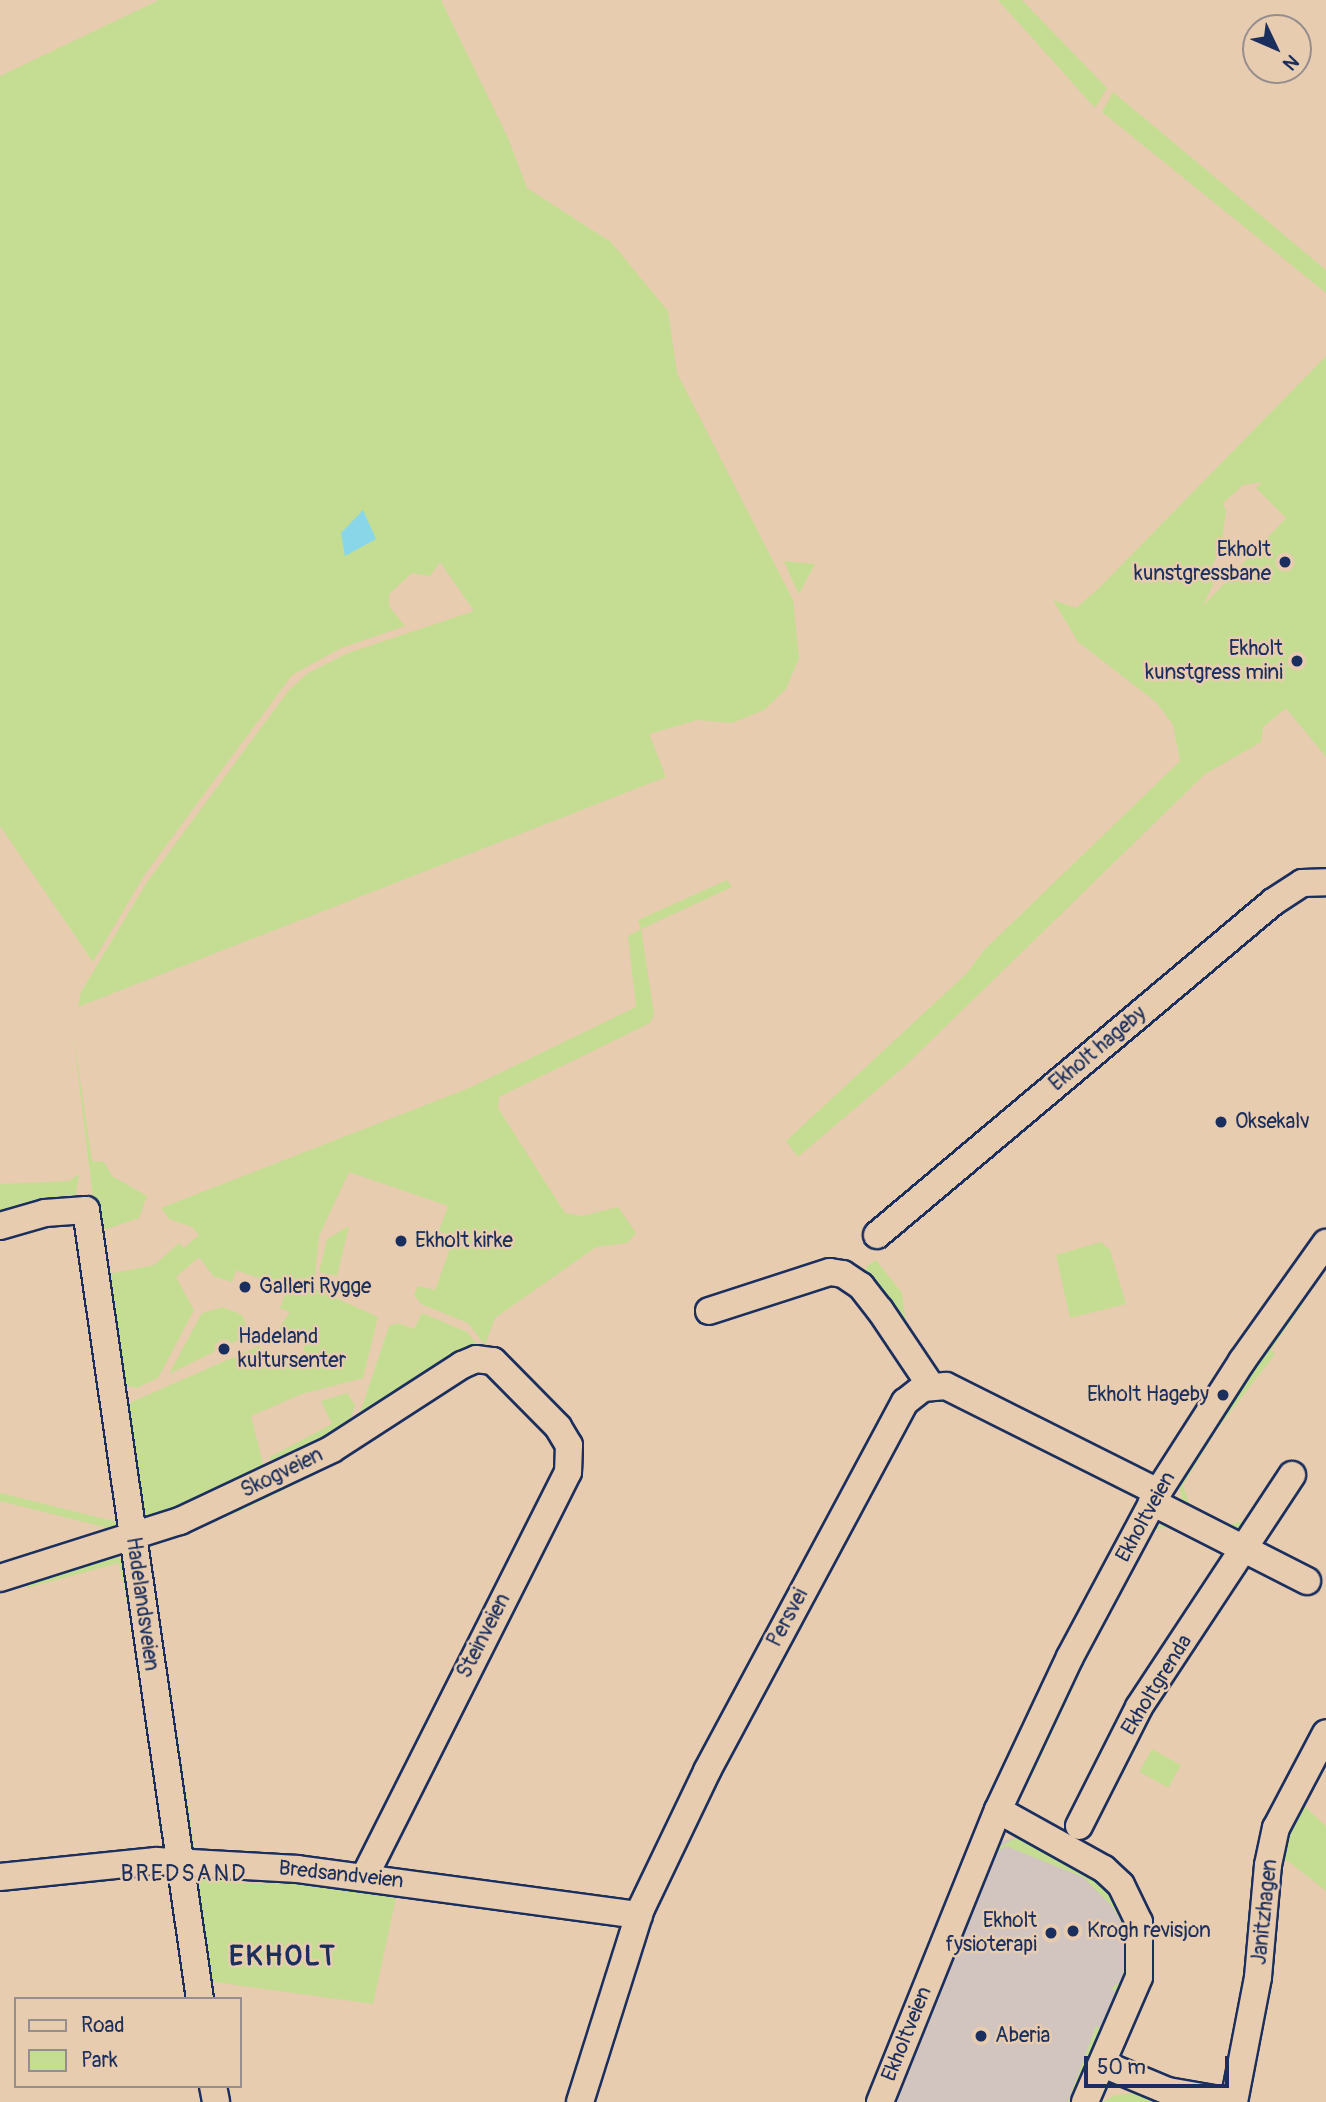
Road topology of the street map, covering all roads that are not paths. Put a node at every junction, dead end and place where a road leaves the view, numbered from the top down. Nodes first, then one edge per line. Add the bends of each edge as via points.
1 (1326, 882) edge
2 (0, 1226) edge
3 (877, 1235) dead end
4 (1326, 1243) edge
5 (709, 1311) dead end
6 (931, 1386) junction
7 (535, 1401) joint
8 (1292, 1475) dead end
9 (1155, 1497) junction
10 (132, 1537) junction
11 (1242, 1548) junction
12 (0, 1578) edge
13 (1307, 1581) dead end
14 (1326, 1733) edge
15 (998, 1810) junction
16 (1079, 1826) dead end
17 (181, 1864) junction
18 (365, 1875) junction
19 (0, 1877) edge
20 (639, 1915) junction
21 (200, 1997) edge
22 (1103, 2064) junction
23 (580, 2102) edge
24 (880, 2102) edge
25 (1085, 2102) edge
26 (1232, 2102) edge

1 - 3 street, Ekholt hageby via 1301,883 1273,902
2 - 10 street, Hadelandsveien via 45,1213 86,1210
4 - 9 street, Ekholtveien via 1242,1361
5 - 6 street via 830,1272 843,1274 880,1310
6 - 9 street via 946,1386
6 - 20 street, Persvei via 905,1402 890,1427 707,1771
7 - 10 street, Skogveien via 493,1361 476,1359 295,1469 180,1521
7 - 18 street, Steinveien via 569,1445 568,1472
8 - 11 street, Ekholtgrenda
9 - 11 street
9 - 15 street, Ekholtveien via 1070,1657
10 - 12 street, Skogveien
10 - 17 street, Hadelandsveien
11 - 13 street
11 - 16 street, Ekholtgrenda via 1139,1707
14 - 26 street, Janitzhagen via 1276,1828 1268,1865 1258,1977
15 - 22 street via 1089,1857 1121,1885 1135,1912 1142,1949 1139,1977
15 - 24 street, Ekholtveien
17 - 18 street, Bredsandveien
17 - 19 street, Bredsandveien via 68,1866
17 - 21 street, Hadelandsveien
18 - 20 street, Bredsandveien
20 - 23 street, Persvei
22 - 25 street
22 - 26 street, Janitzhagen via 1168,2091

